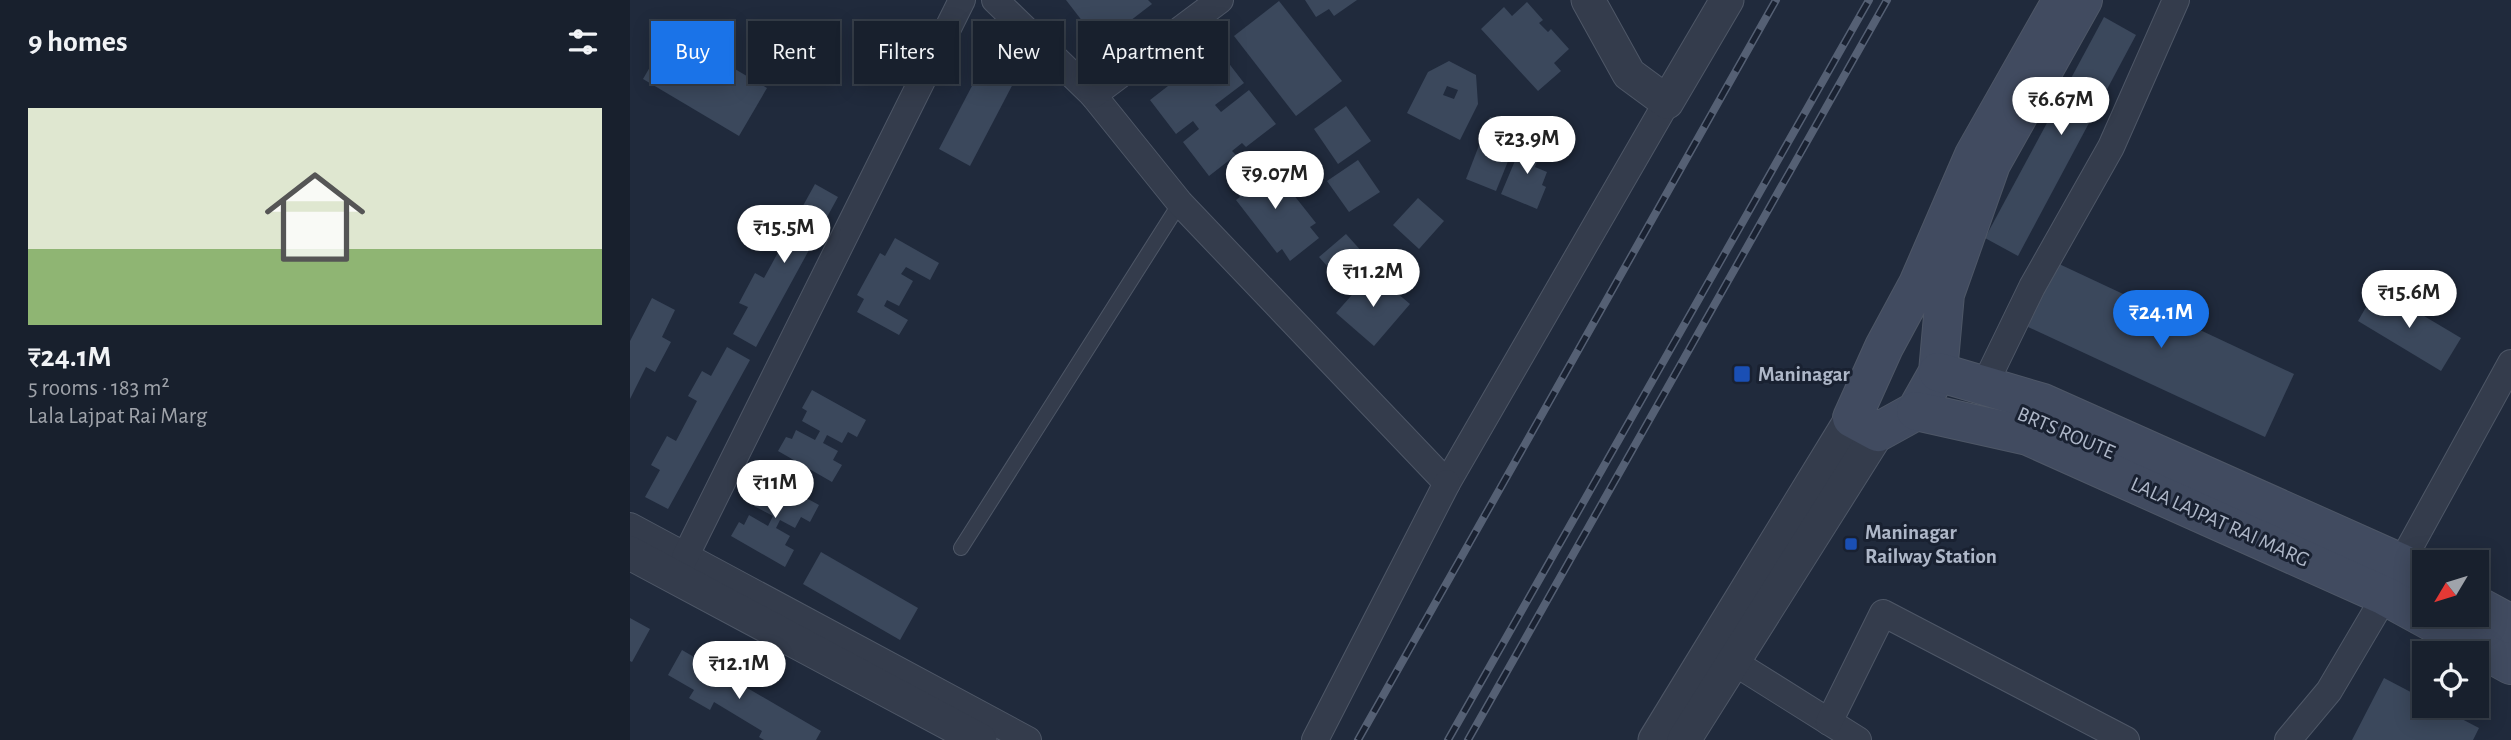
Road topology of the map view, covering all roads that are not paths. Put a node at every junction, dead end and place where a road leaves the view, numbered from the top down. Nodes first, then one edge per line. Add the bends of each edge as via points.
1 (962, 0) edge
2 (995, 0) edge
3 (1220, 0) edge
4 (1588, 0) edge
5 (1727, 0) edge
6 (2062, 0) edge
7 (2083, 0) edge
8 (2176, 0) edge
9 (1093, 95) junction
10 (1667, 102) junction
11 (1180, 202) junction
12 (1931, 289) junction
13 (2511, 363) edge
14 (1938, 372) junction
15 (1983, 386) junction
16 (2012, 410) dead end
17 (1916, 411) junction
18 (1865, 425) junction
19 (1447, 483) junction
20 (630, 526) edge
21 (961, 548) dead end
22 (630, 554) edge
23 (685, 557) junction
24 (630, 574) edge
25 (2403, 578) edge
26 (2489, 612) edge
27 (2511, 624) edge
28 (1732, 661) junction
29 (2511, 665) edge
30 (1829, 722) junction
31 (941, 740) edge
32 (980, 740) edge
33 (1028, 740) edge
34 (1315, 740) edge
35 (1655, 740) edge
36 (1684, 740) edge
37 (1858, 740) edge
38 (2126, 740) edge
39 (2288, 740) edge

1 - 23 street
2 - 9 street
3 - 9 street
4 - 10 street via 1629,74
5 - 10 street
6 - 12 main road via 1974,155
7 - 12 main road via 1991,164
8 - 15 street via 2111,147 2032,287
9 - 11 street
10 - 19 street
11 - 19 street
11 - 21 lane
12 - 14 main road
12 - 18 main road via 1884,347
13 - 25 street
14 - 15 main road, LALA LAJPAT RAI MARG
14 - 17 main road
15 - 16 lane, BRTS ROUTE via 1988,400
15 - 25 main road, LALA LAJPAT RAI MARG via 2043,403
17 - 18 main road
17 - 25 main road, LALA LAJPAT RAI MARG via 2028,436
18 - 28 street
18 - 35 street
19 - 34 street
20 - 23 street
22 - 32 street
23 - 33 street
24 - 31 street
25 - 29 main road, LALA LAJPAT RAI MARG
25 - 39 street via 2329,691
26 - 27 main road
28 - 30 street
28 - 36 street
30 - 37 street
30 - 38 street via 1883,613

